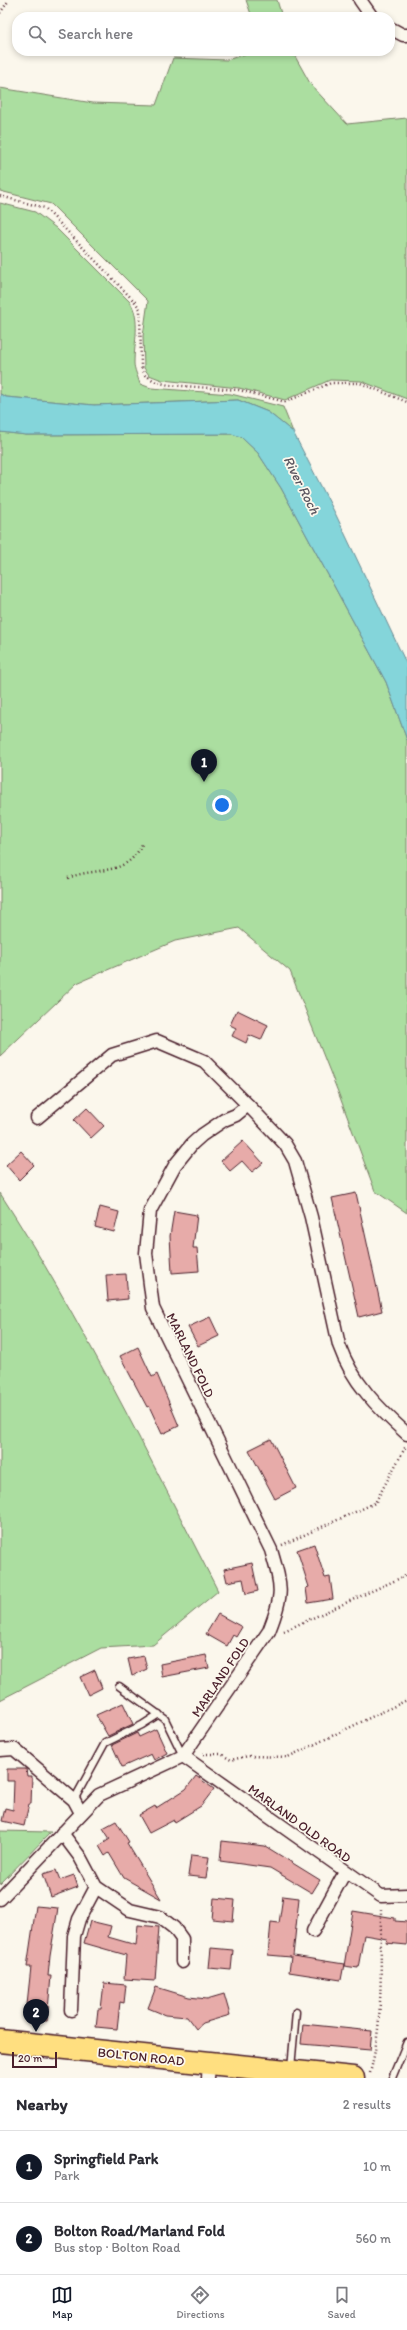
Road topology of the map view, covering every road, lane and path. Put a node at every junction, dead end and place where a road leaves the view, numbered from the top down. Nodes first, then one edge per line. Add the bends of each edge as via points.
1 (9, 0) edge
2 (360, 0) edge
3 (368, 12) edge
4 (0, 13) edge
5 (395, 31) edge
6 (407, 35) edge
7 (0, 196) edge
8 (407, 402) edge
9 (143, 842) dead end
10 (68, 878) dead end
11 (248, 1105) junction
12 (37, 1118) dead end
13 (407, 1434) edge
14 (407, 1444) edge
15 (271, 1550) junction
16 (407, 1575) edge
17 (269, 1631) junction
18 (119, 1686) dead end
19 (407, 1700) edge
20 (159, 1714) junction
21 (0, 1750) edge
22 (183, 1756) junction
23 (74, 1800) junction
24 (81, 1813) junction
25 (62, 1833) junction
26 (345, 1872) junction
27 (96, 1887) junction
28 (407, 1895) edge
29 (381, 1896) junction
30 (0, 1899) edge
31 (313, 1931) dead end
32 (182, 1962) dead end
33 (71, 2010) dead end
34 (296, 2012) dead end
35 (0, 2041) edge
36 (407, 2042) edge
37 (208, 2071) edge
38 (291, 2072) junction
39 (353, 2078) edge
40 (369, 2078) edge
41 (392, 2078) edge

1 - 4 path
2 - 3 street
5 - 6 street
7 - 8 path via 45,208 135,302 140,309 141,367 145,375 156,382 239,390 285,402 331,384 360,384
9 - 10 path via 140,849 117,869 81,872
11 - 12 street via 204,1061 157,1041 112,1055
11 - 13 street via 285,1144 295,1161 311,1217 339,1345 346,1366 374,1402
11 - 15 street, MARLAND FOLD via 202,1135 175,1165 150,1211 146,1253 153,1308
14 - 15 path via 375,1503
15 - 17 street, MARLAND FOLD via 281,1598
16 - 17 path via 281,1632
17 - 22 street, MARLAND FOLD
18 - 20 lane
19 - 22 path via 288,1757 248,1756 231,1760 221,1754
20 - 22 lane via 170,1727
20 - 23 lane via 105,1743
21 - 23 street via 14,1750
22 - 24 street via 99,1796
22 - 26 street, MARLAND OLD ROAD
23 - 24 street
24 - 25 street
25 - 27 street via 80,1857
25 - 30 street
26 - 29 street, MARLAND OLD ROAD
26 - 31 street
27 - 32 street via 130,1910 160,1917 174,1928 187,1946
27 - 33 street via 79,1919 74,1936
28 - 29 street
29 - 40 path via 379,2006 375,2056
34 - 38 lane
35 - 37 highway, BOLTON ROAD
36 - 41 lane
37 - 38 highway, BOLTON ROAD
38 - 39 highway, BOLTON ROAD

